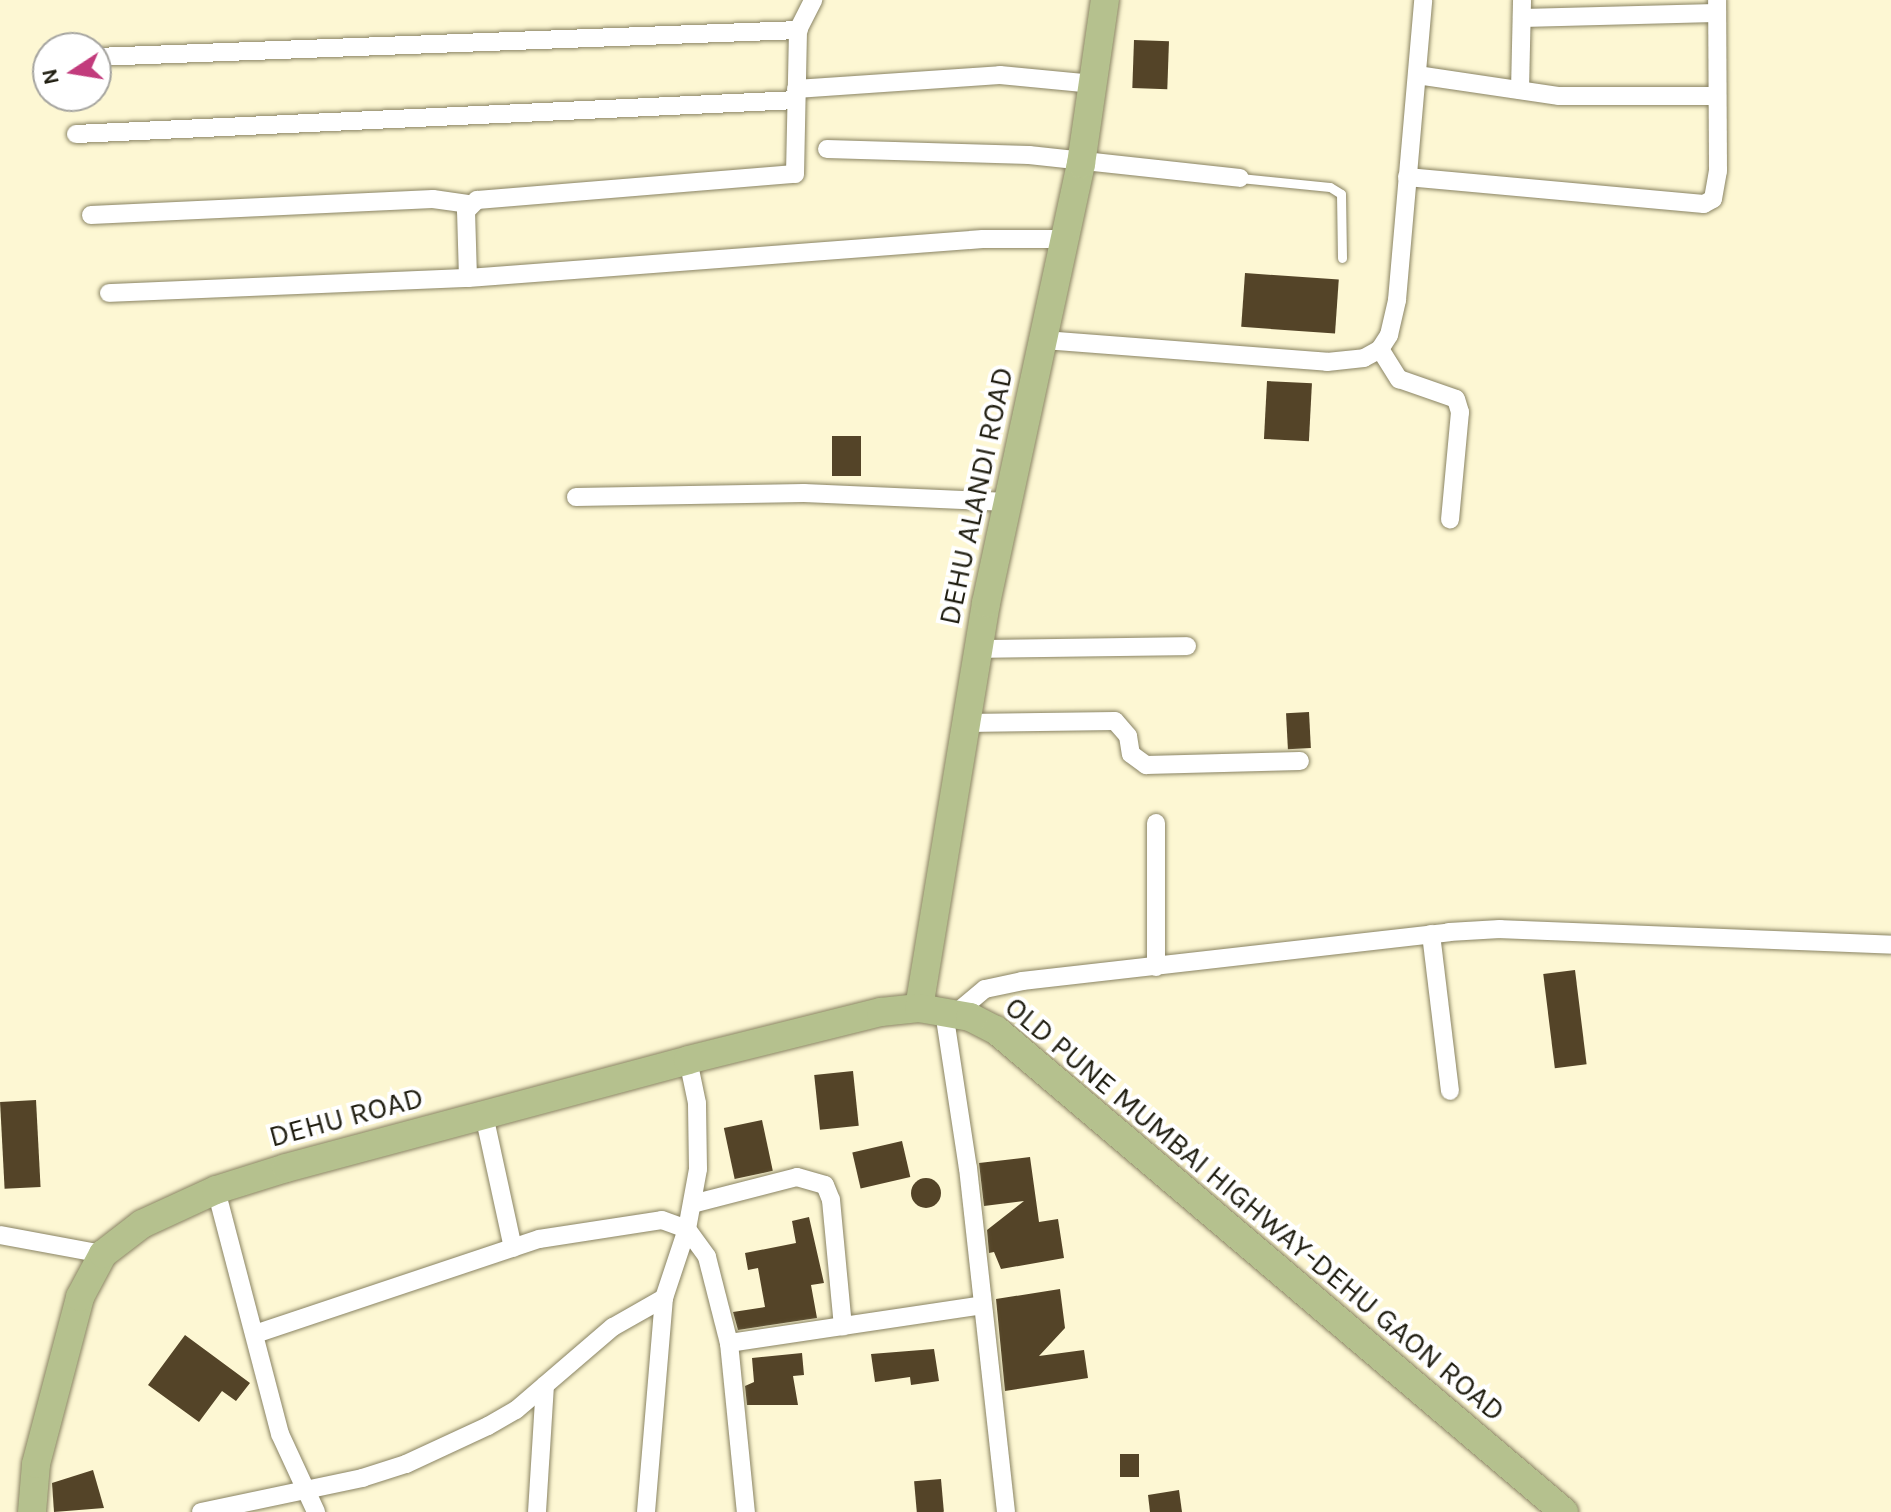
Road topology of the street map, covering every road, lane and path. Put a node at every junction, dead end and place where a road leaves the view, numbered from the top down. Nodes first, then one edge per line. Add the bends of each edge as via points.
1 (813, 0) edge
2 (1105, 0) edge
3 (1423, 0) edge
4 (1716, 6) edge
5 (1522, 9) edge
6 (798, 30) junction
7 (112, 56) edge
8 (1417, 75) junction
9 (1094, 84) junction
10 (1520, 90) junction
11 (796, 95) junction
12 (1717, 96) junction
13 (76, 134) dead end
14 (827, 149) dead end
15 (1081, 164) junction
16 (1407, 177) junction
17 (1240, 178) joint
18 (468, 204) junction
19 (91, 215) dead end
20 (1065, 239) junction
21 (1342, 258) dead end
22 (468, 278) junction
23 (109, 293) dead end
24 (1044, 340) junction
25 (1380, 349) junction
26 (576, 497) dead end
27 (1008, 502) junction
28 (1450, 520) dead end
29 (1187, 646) dead end
30 (978, 649) junction
31 (966, 723) junction
32 (1300, 761) dead end
33 (1156, 823) dead end
34 (1431, 934) junction
35 (1891, 945) edge
36 (1156, 967) junction
37 (939, 1011) junction
38 (881, 1012) joint
39 (688, 1060) junction
40 (1450, 1091) dead end
41 (484, 1115) junction
42 (216, 1190) junction
43 (692, 1204) junction
44 (687, 1229) junction
45 (0, 1235) edge
46 (513, 1248) junction
47 (103, 1254) junction
48 (664, 1298) junction
49 (982, 1305) junction
50 (843, 1326) junction
51 (255, 1334) junction
52 (729, 1343) junction
53 (545, 1385) junction
54 (305, 1488) junction
55 (32, 1512) edge
56 (201, 1512) edge
57 (316, 1512) edge
58 (537, 1512) edge
59 (646, 1512) edge
60 (746, 1512) edge
61 (1006, 1512) edge
62 (1564, 1512) edge

1 - 6 street
2 - 9 main road, DEHU ALANDI ROAD
3 - 8 street
4 - 5 street
4 - 12 street
5 - 10 street
6 - 7 street
6 - 11 street
8 - 10 street
8 - 16 street
9 - 11 street via 1000,75
9 - 15 main road, DEHU ALANDI ROAD
10 - 12 street via 1592,98
11 - 13 street
11 - 18 street via 795,174
12 - 16 street via 1717,186 1713,199 1704,204
14 - 15 street via 1029,155
15 - 17 street
15 - 20 main road, DEHU ALANDI ROAD
16 - 25 street via 1397,300
17 - 21 lane via 1330,187 1341,194
18 - 19 street via 433,199
18 - 22 street
20 - 22 street via 983,239
20 - 24 main road, DEHU ALANDI ROAD
22 - 23 street
24 - 25 street via 1327,362 1364,358
24 - 27 main road, DEHU ALANDI ROAD
25 - 28 street via 1399,379 1456,399 1460,412
26 - 27 street via 804,493
27 - 30 main road, DEHU ALANDI ROAD
29 - 30 street
30 - 31 main road, DEHU ALANDI ROAD
31 - 32 street via 1115,721 1128,736 1131,754 1146,765
31 - 37 main road, DEHU ALANDI ROAD
33 - 36 street
34 - 35 street via 1500,929
34 - 36 street
34 - 40 street
36 - 37 street via 1001,985
37 - 38 main road, OLD PUNE MUMBAI HIGHWAY-DEHU GAON ROAD
37 - 49 street
37 - 62 main road, OLD PUNE MUMBAI HIGHWAY-DEHU GAON ROAD via 996,1030
38 - 39 main road, DEHU ROAD
39 - 41 main road, DEHU ROAD
39 - 43 street via 700,1132
41 - 42 main road, DEHU ROAD
41 - 46 street
42 - 47 main road, DEHU ROAD via 142,1224
42 - 51 street
43 - 44 street
43 - 50 street via 797,1177 825,1185 831,1200
44 - 46 street via 662,1220 615,1224
44 - 48 street
44 - 52 street via 707,1257
45 - 47 street
46 - 51 street
47 - 55 main road, DEHU ROAD via 80,1297 67,1344 36,1464
48 - 53 street via 613,1327
48 - 59 street
49 - 50 street
49 - 61 street
50 - 52 street
51 - 54 street via 280,1434
52 - 60 street
53 - 54 street via 488,1426 406,1464
53 - 58 street
54 - 56 street
54 - 57 street

